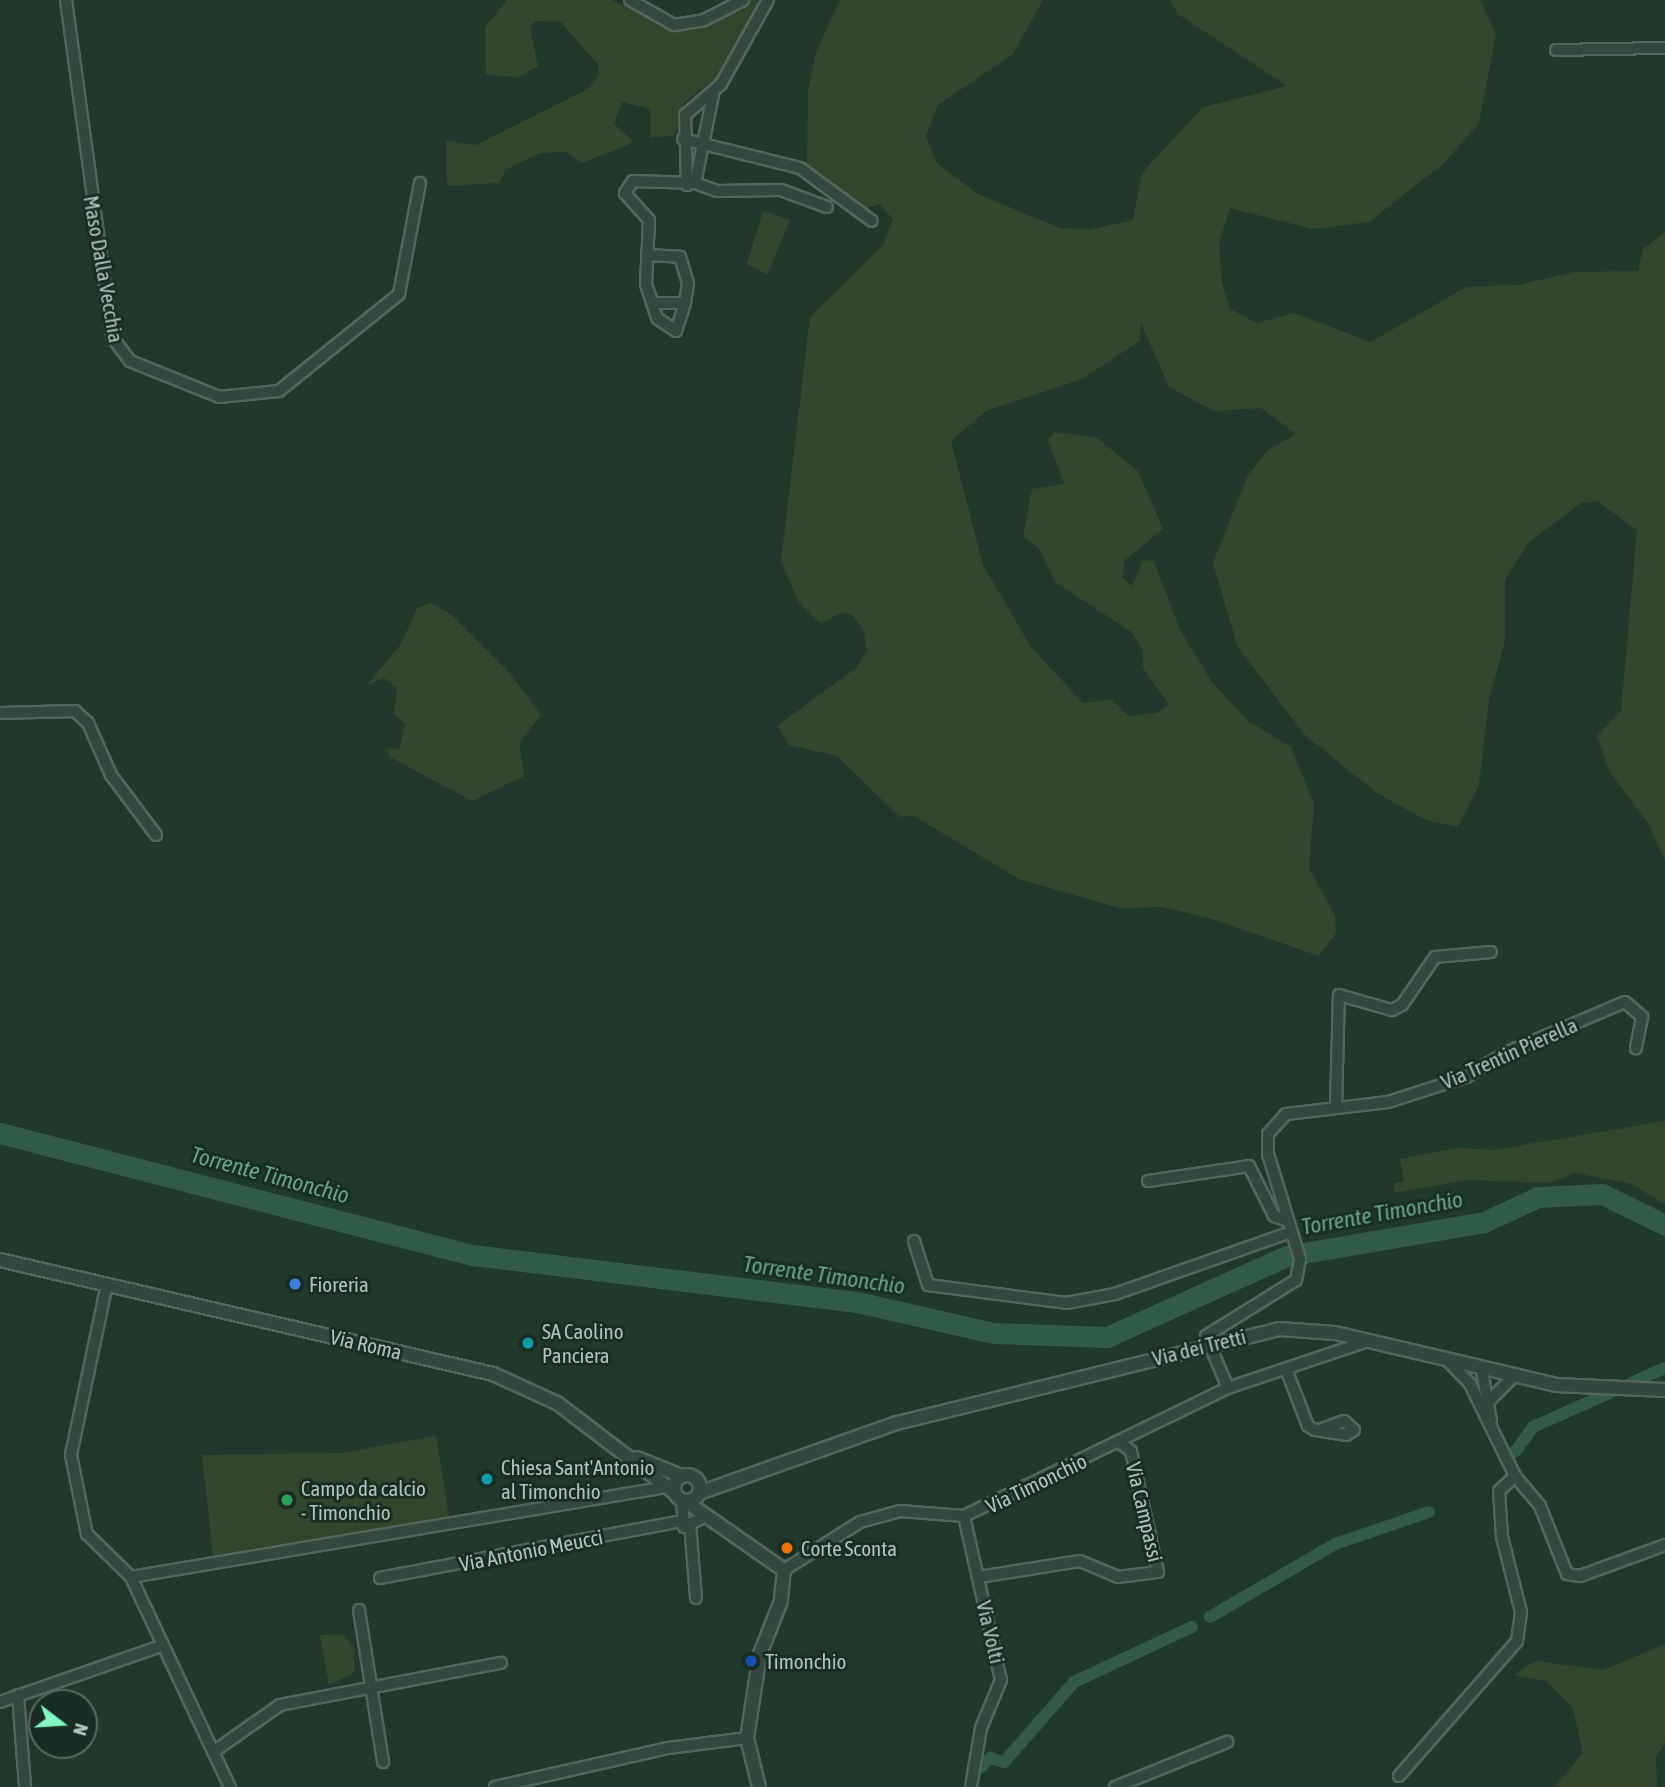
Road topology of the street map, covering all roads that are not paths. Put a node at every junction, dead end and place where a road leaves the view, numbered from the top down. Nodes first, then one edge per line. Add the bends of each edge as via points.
1 (66, 0) edge
2 (629, 0) edge
3 (743, 0) edge
4 (768, 0) edge
5 (1665, 48) edge
6 (1556, 50) dead end
7 (713, 95) junction
8 (683, 139) junction
9 (705, 145) junction
10 (419, 183) dead end
11 (691, 184) junction
12 (827, 208) dead end
13 (872, 221) dead end
14 (648, 255) junction
15 (653, 303) junction
16 (685, 303) junction
17 (0, 713) edge
18 (156, 835) dead end
19 (1492, 952) dead end
20 (1636, 1048) dead end
21 (1336, 1106) junction
22 (1148, 1181) dead end
23 (1291, 1231) junction
24 (914, 1241) dead end
25 (0, 1260) edge
26 (107, 1284) junction
27 (1368, 1341) junction
28 (1206, 1344) junction
29 (1449, 1362) junction
30 (1286, 1369) junction
31 (1482, 1371) junction
32 (1513, 1378) junction
33 (1228, 1388) junction
34 (1665, 1390) edge
35 (1491, 1399) junction
36 (1483, 1409) junction
37 (1491, 1425) junction
38 (1319, 1430) dead end
39 (610, 1442) junction
40 (1119, 1442) junction
41 (649, 1475) junction
42 (1515, 1476) junction
43 (684, 1490) junction
44 (628, 1492) junction
45 (710, 1516) junction
46 (964, 1516) junction
47 (683, 1521) junction
48 (692, 1545) junction
49 (1665, 1545) edge
50 (784, 1570) junction
51 (131, 1577) junction
52 (979, 1577) junction
53 (380, 1578) dead end
54 (695, 1598) dead end
55 (359, 1610) dead end
56 (161, 1646) junction
57 (501, 1663) dead end
58 (369, 1685) junction
59 (18, 1695) junction
60 (0, 1702) edge
61 (747, 1738) junction
62 (1227, 1742) dead end
63 (212, 1752) junction
64 (383, 1762) dead end
65 (1399, 1776) dead end
66 (25, 1787) edge
67 (230, 1787) edge
68 (495, 1787) edge
69 (759, 1787) edge
70 (971, 1787) edge
71 (1115, 1787) edge

1 - 10 street, Maso Dalla Vecchia via 112,337 130,361 219,397 279,391 399,294
2 - 3 street via 674,25 704,20
4 - 7 street
5 - 6 street
7 - 8 street via 695,102 685,115
7 - 9 street
8 - 9 street
8 - 11 street
9 - 11 street
9 - 13 street via 812,173
11 - 12 street via 717,191 781,190
11 - 14 street via 627,185 627,201 649,220
14 - 15 street
14 - 16 street via 682,258
15 - 16 street
15 - 16 street via 657,318 676,331
17 - 18 street via 75,711 88,723 111,775
19 - 21 street via 1436,957 1402,1005 1392,1010 1339,995
20 - 21 street, Via Trentin Pierella via 1642,1017 1625,1002 1505,1053 1466,1077 1388,1102
21 - 23 street, Via Trentin Pierella via 1286,1115 1268,1134
22 - 23 street, Via Trentin Pierella via 1249,1166 1274,1216
23 - 24 street via 1115,1294 1066,1303 928,1284
23 - 28 street, Via Trentin Pierella via 1300,1259 1296,1280 1225,1318 1206,1336
25 - 26 street, Via Roma
26 - 39 street, Via Roma via 493,1374 544,1396
26 - 51 street via 72,1443 87,1534
27 - 28 street, Via dei Tretti via 1280,1329
27 - 29 street, Via dei Tretti
27 - 30 street, Via Timonchio
28 - 33 street
28 - 43 street, Via dei Tretti via 897,1423 744,1479
29 - 31 street, Via dei Tretti
29 - 36 street
30 - 33 street, Via Timonchio
30 - 38 street via 1302,1418
31 - 32 street, Via dei Tretti
31 - 35 street
31 - 36 street
32 - 34 street, Via dei Tretti via 1602,1390
32 - 35 street
33 - 40 street, Via Timonchio
35 - 37 street
36 - 37 street
37 - 42 street
39 - 41 street, Via Roma
39 - 43 street, Via Roma
40 - 46 street, Via Timonchio
40 - 52 street, Via Campassi via 1131,1451 1158,1572 1118,1577 1080,1561
41 - 43 street, Via Roma
41 - 44 street
42 - 49 street via 1541,1506 1570,1576
42 - 65 street via 1499,1491 1502,1537 1521,1612 1517,1641
43 - 44 street
43 - 45 street, Via Roma
43 - 47 street
44 - 51 street
45 - 48 street via 694,1517
45 - 50 street, Via Roma
46 - 50 street, Via Timonchio via 900,1511 860,1522
46 - 52 street, Via Volti
47 - 48 street
47 - 53 street, Via Antonio Meucci
48 - 54 street
50 - 61 street via 781,1601 760,1654
51 - 56 street
52 - 70 street, Via Volti via 1001,1680 983,1719
55 - 58 street
56 - 59 street
56 - 63 street
57 - 58 street
58 - 63 street via 280,1706
58 - 64 street
59 - 60 street
59 - 66 street
61 - 68 street via 681,1746
61 - 69 street
62 - 71 street
63 - 67 street

